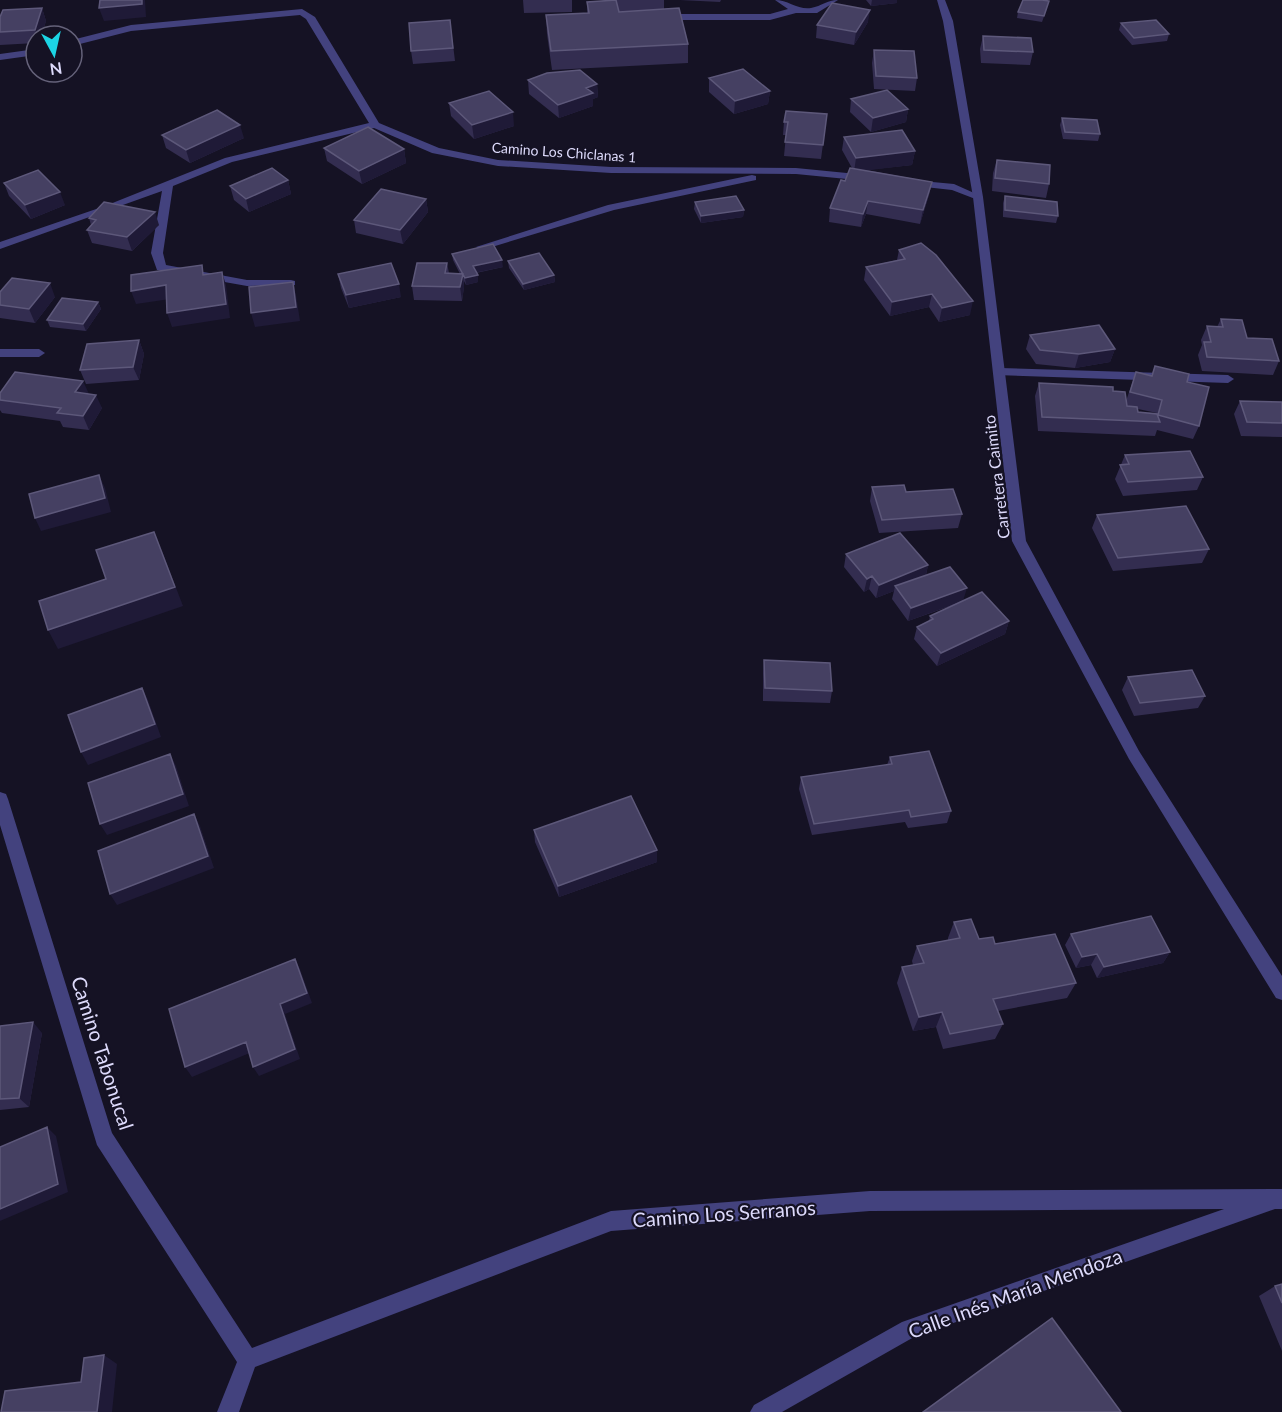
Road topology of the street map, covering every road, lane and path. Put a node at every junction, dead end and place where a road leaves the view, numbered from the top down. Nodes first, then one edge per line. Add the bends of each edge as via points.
1 (296, 0) edge
2 (778, 0) edge
3 (834, 0) edge
4 (941, 0) edge
5 (796, 10) junction
6 (302, 12) junction
7 (655, 17) edge
8 (84, 40) edge
9 (24, 54) edge
10 (0, 57) edge
11 (375, 125) junction
12 (796, 171) junction
13 (875, 179) edge
14 (897, 181) edge
15 (168, 184) junction
16 (978, 197) junction
17 (0, 246) edge
18 (482, 247) edge
19 (291, 283) edge
20 (0, 352) edge
21 (39, 353) dead end
22 (1000, 372) junction
23 (1228, 379) dead end
24 (0, 799) edge
25 (1282, 992) edge
26 (1281, 1198) edge
27 (248, 1360) junction
28 (228, 1412) edge
29 (761, 1412) edge

1 - 6 street
2 - 5 street
3 - 5 street via 814,10
4 - 16 street, Carretera Caimito via 948,21
5 - 7 street via 770,17
6 - 8 street via 131,28
6 - 11 street via 310,17
9 - 10 street
11 - 12 street, Camino Los Chiclanas 1 via 436,151 498,163 611,170
11 - 15 street via 229,160
12 - 13 street, Camino Los Chiclanas 1
12 - 18 street via 612,207
14 - 16 street via 954,187
15 - 17 street
15 - 19 street via 157,253 161,268 247,283
16 - 22 street, Carretera Caimito
20 - 21 street
22 - 23 street
22 - 25 street, Carretera Caimito via 1019,541 1134,755
24 - 27 street, Camino Tabonucal via 104,1138
26 - 27 street, Camino Los Serranos via 870,1201 611,1221
26 - 29 street, Calle Inés María Mendoza via 909,1329
27 - 28 street

